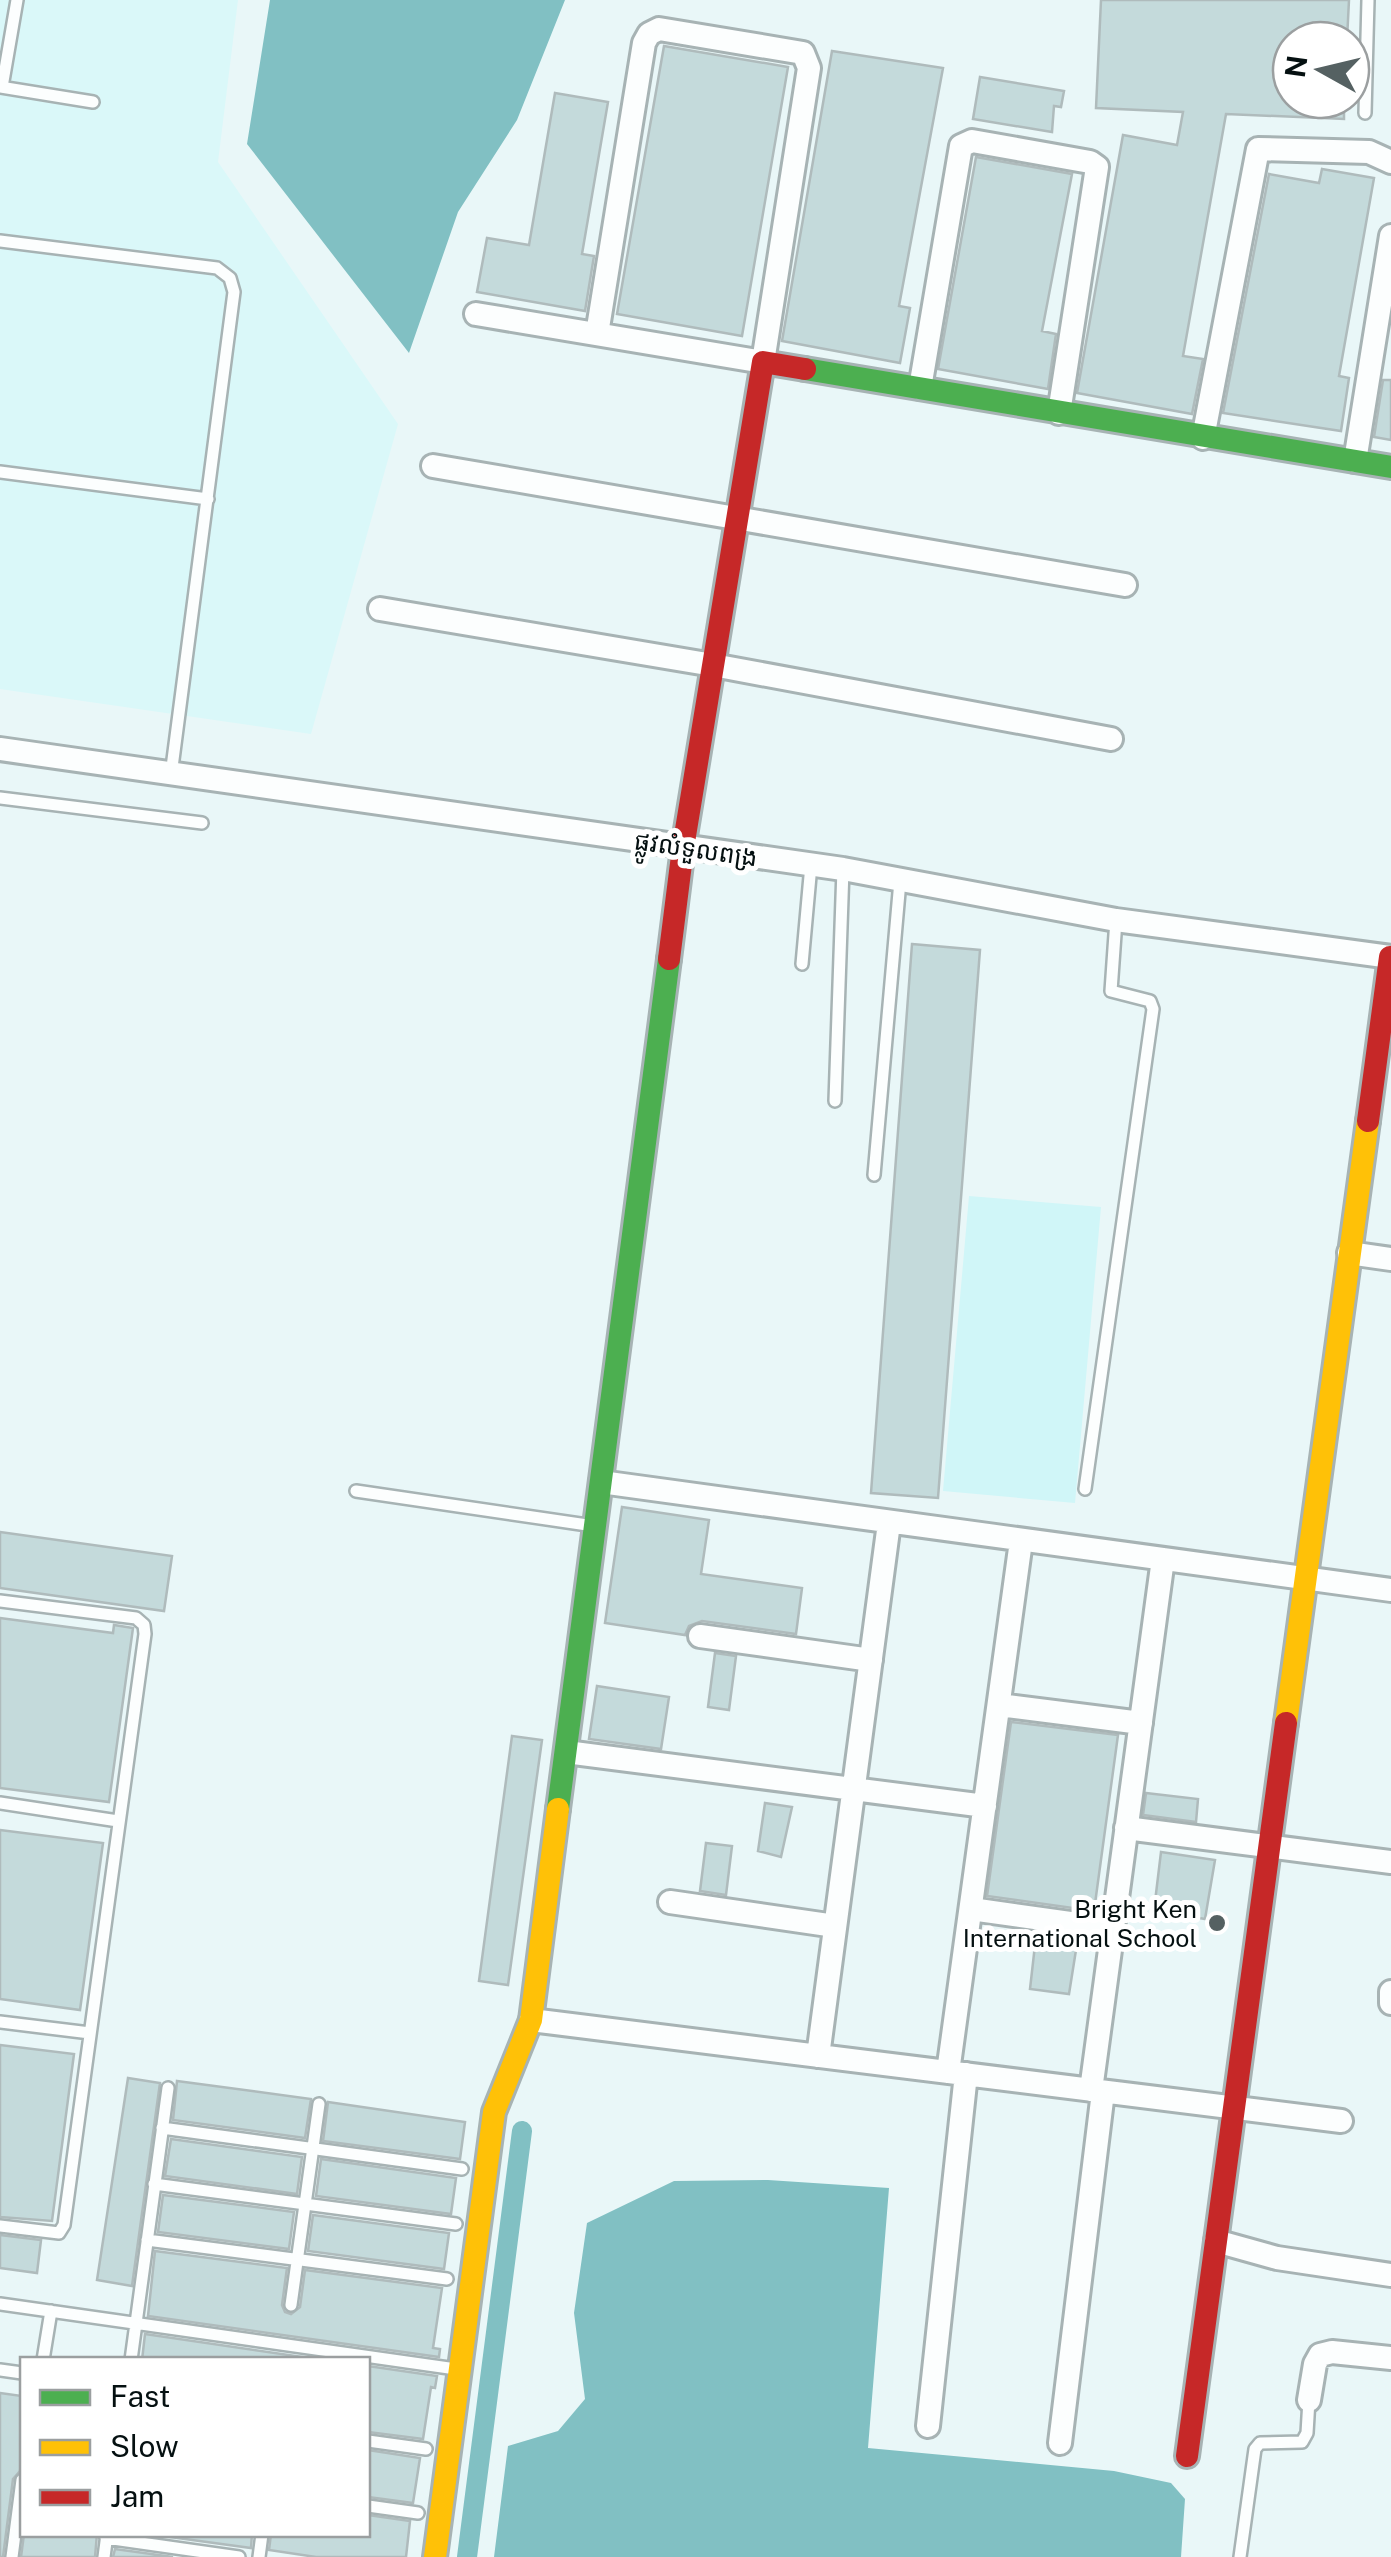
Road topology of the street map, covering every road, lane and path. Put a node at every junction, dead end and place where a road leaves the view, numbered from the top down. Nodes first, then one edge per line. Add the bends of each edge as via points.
1 (17, 0) edge
2 (1, 87) edge
3 (93, 102) dead end
4 (1391, 162) edge
5 (1391, 236) edge
6 (0, 241) edge
7 (476, 314) dead end
8 (597, 334) junction
9 (764, 362) junction
10 (920, 388) junction
11 (1059, 413) junction
12 (1203, 438) junction
13 (1355, 461) junction
14 (433, 466) dead end
15 (1391, 467) edge
16 (0, 472) edge
17 (208, 499) junction
18 (738, 518) junction
19 (1125, 584) dead end
20 (380, 608) dead end
21 (714, 665) junction
22 (1111, 740) dead end
23 (0, 749) edge
24 (171, 776) junction
25 (0, 798) edge
26 (202, 823) dead end
27 (683, 848) junction
28 (811, 865) junction
29 (844, 869) junction
30 (900, 881) junction
31 (1116, 920) junction
32 (1391, 957) edge
33 (802, 964) dead end
34 (835, 1101) dead end
35 (874, 1176) dead end
36 (1349, 1252) junction
37 (1391, 1258) edge
38 (601, 1482) junction
39 (1085, 1489) dead end
40 (356, 1491) dead end
41 (890, 1523) junction
42 (595, 1526) junction
43 (1021, 1540) junction
44 (1163, 1560) junction
45 (1305, 1579) junction
46 (1391, 1590) edge
47 (0, 1600) edge
48 (700, 1636) dead end
49 (871, 1660) junction
50 (998, 1706) junction
51 (1141, 1723) junction
52 (566, 1752) junction
53 (854, 1788) junction
54 (0, 1803) edge
55 (985, 1806) junction
56 (118, 1820) junction
57 (1126, 1828) junction
58 (1269, 1846) junction
59 (1391, 1862) edge
60 (670, 1902) dead end
61 (970, 1909) junction
62 (836, 1926) junction
63 (1113, 1929) junction
64 (1391, 1992) edge
65 (1391, 2003) edge
66 (531, 2020) junction
67 (0, 2022) edge
68 (90, 2033) junction
69 (818, 2056) junction
70 (957, 2073) junction
71 (168, 2088) dead end
72 (1097, 2091) junction
73 (319, 2104) dead end
74 (1234, 2108) junction
75 (1341, 2122) dead end
76 (162, 2128) junction
77 (313, 2149) junction
78 (462, 2169) dead end
79 (154, 2184) junction
80 (305, 2204) junction
81 (456, 2224) dead end
82 (0, 2226) edge
83 (147, 2240) junction
84 (1216, 2241) junction
85 (297, 2260) junction
86 (1391, 2274) edge
87 (447, 2279) dead end
88 (0, 2304) edge
89 (291, 2305) dead end
90 (51, 2310) junction
91 (136, 2323) junction
92 (44, 2357) edge
93 (130, 2357) edge
94 (1391, 2358) edge
95 (460, 2370) junction
96 (1309, 2400) joint
97 (928, 2426) dead end
98 (370, 2441) edge
99 (1060, 2443) dead end
100 (426, 2449) dead end
101 (1186, 2456) dead end
102 (20, 2495) edge
103 (370, 2506) edge
104 (418, 2513) dead end
105 (112, 2537) edge
106 (12, 2557) edge
107 (239, 2557) edge
108 (436, 2557) edge
109 (1240, 2557) edge

1 - 2 lane
2 - 3 lane
4 - 12 street via 1369,152 1258,149
5 - 13 street
6 - 17 lane via 218,268 230,278 234,292
7 - 8 street
8 - 9 street
8 - 9 street via 644,43 658,29 808,60
9 - 10 street
9 - 18 street
10 - 11 street
10 - 11 street via 962,146 972,141 1090,162 1098,175
11 - 12 street
12 - 13 street
13 - 15 street
14 - 18 street
16 - 17 lane
17 - 24 lane
18 - 19 street
18 - 21 street
20 - 21 street
21 - 22 street
21 - 27 street
23 - 24 street, ផ្លូវលំទួលពង្រ
24 - 27 street, ផ្លូវលំទួលពង្រ
25 - 26 lane
27 - 28 street, ផ្លូវលំទួលពង្រ
27 - 38 street
28 - 29 street, ផ្លូវលំទួលពង្រ
28 - 33 lane
29 - 30 street, ផ្លូវលំទួលពង្រ
29 - 34 lane
30 - 31 street, ផ្លូវលំទួលពង្រ
30 - 35 lane
31 - 32 street, ផ្លូវលំទួលពង្រ
31 - 39 lane via 1112,990 1150,1000 1153,1008
32 - 36 street
36 - 37 street
36 - 45 street
38 - 41 street
38 - 42 street
40 - 42 lane
41 - 43 street
41 - 49 street
42 - 52 street
43 - 44 street
43 - 50 street
44 - 45 street
44 - 51 street
45 - 46 street
45 - 58 street
47 - 56 lane via 136,1618 144,1626
48 - 49 street
49 - 53 street
50 - 51 street
50 - 55 street
51 - 57 street
52 - 53 street
52 - 66 street
53 - 55 street
53 - 62 street
54 - 56 lane
55 - 61 street
56 - 68 lane
57 - 58 street
57 - 63 street
58 - 59 street
58 - 74 street
60 - 62 street
61 - 63 street
61 - 70 street
62 - 69 street
63 - 72 street
64 - 65 street
66 - 69 street
66 - 95 street via 494,2112
67 - 68 lane
68 - 82 lane via 64,2225 59,2233
69 - 70 street
70 - 72 street
70 - 97 street
71 - 76 lane
72 - 74 street
72 - 99 street
73 - 77 lane
74 - 75 street
74 - 84 street
76 - 77 lane
76 - 79 lane
77 - 78 lane
77 - 80 lane
79 - 80 lane
79 - 83 lane
80 - 81 lane
80 - 85 lane
83 - 85 lane
83 - 91 lane
84 - 86 street via 1276,2258
84 - 101 street
85 - 87 lane
85 - 89 lane
88 - 90 lane
90 - 91 lane
90 - 92 lane
91 - 93 lane
91 - 95 lane
94 - 96 street via 1320,2355
95 - 108 street
96 - 109 lane via 1302,2442 1260,2443 1254,2449
98 - 100 lane
102 - 106 lane
103 - 104 lane
105 - 107 lane

